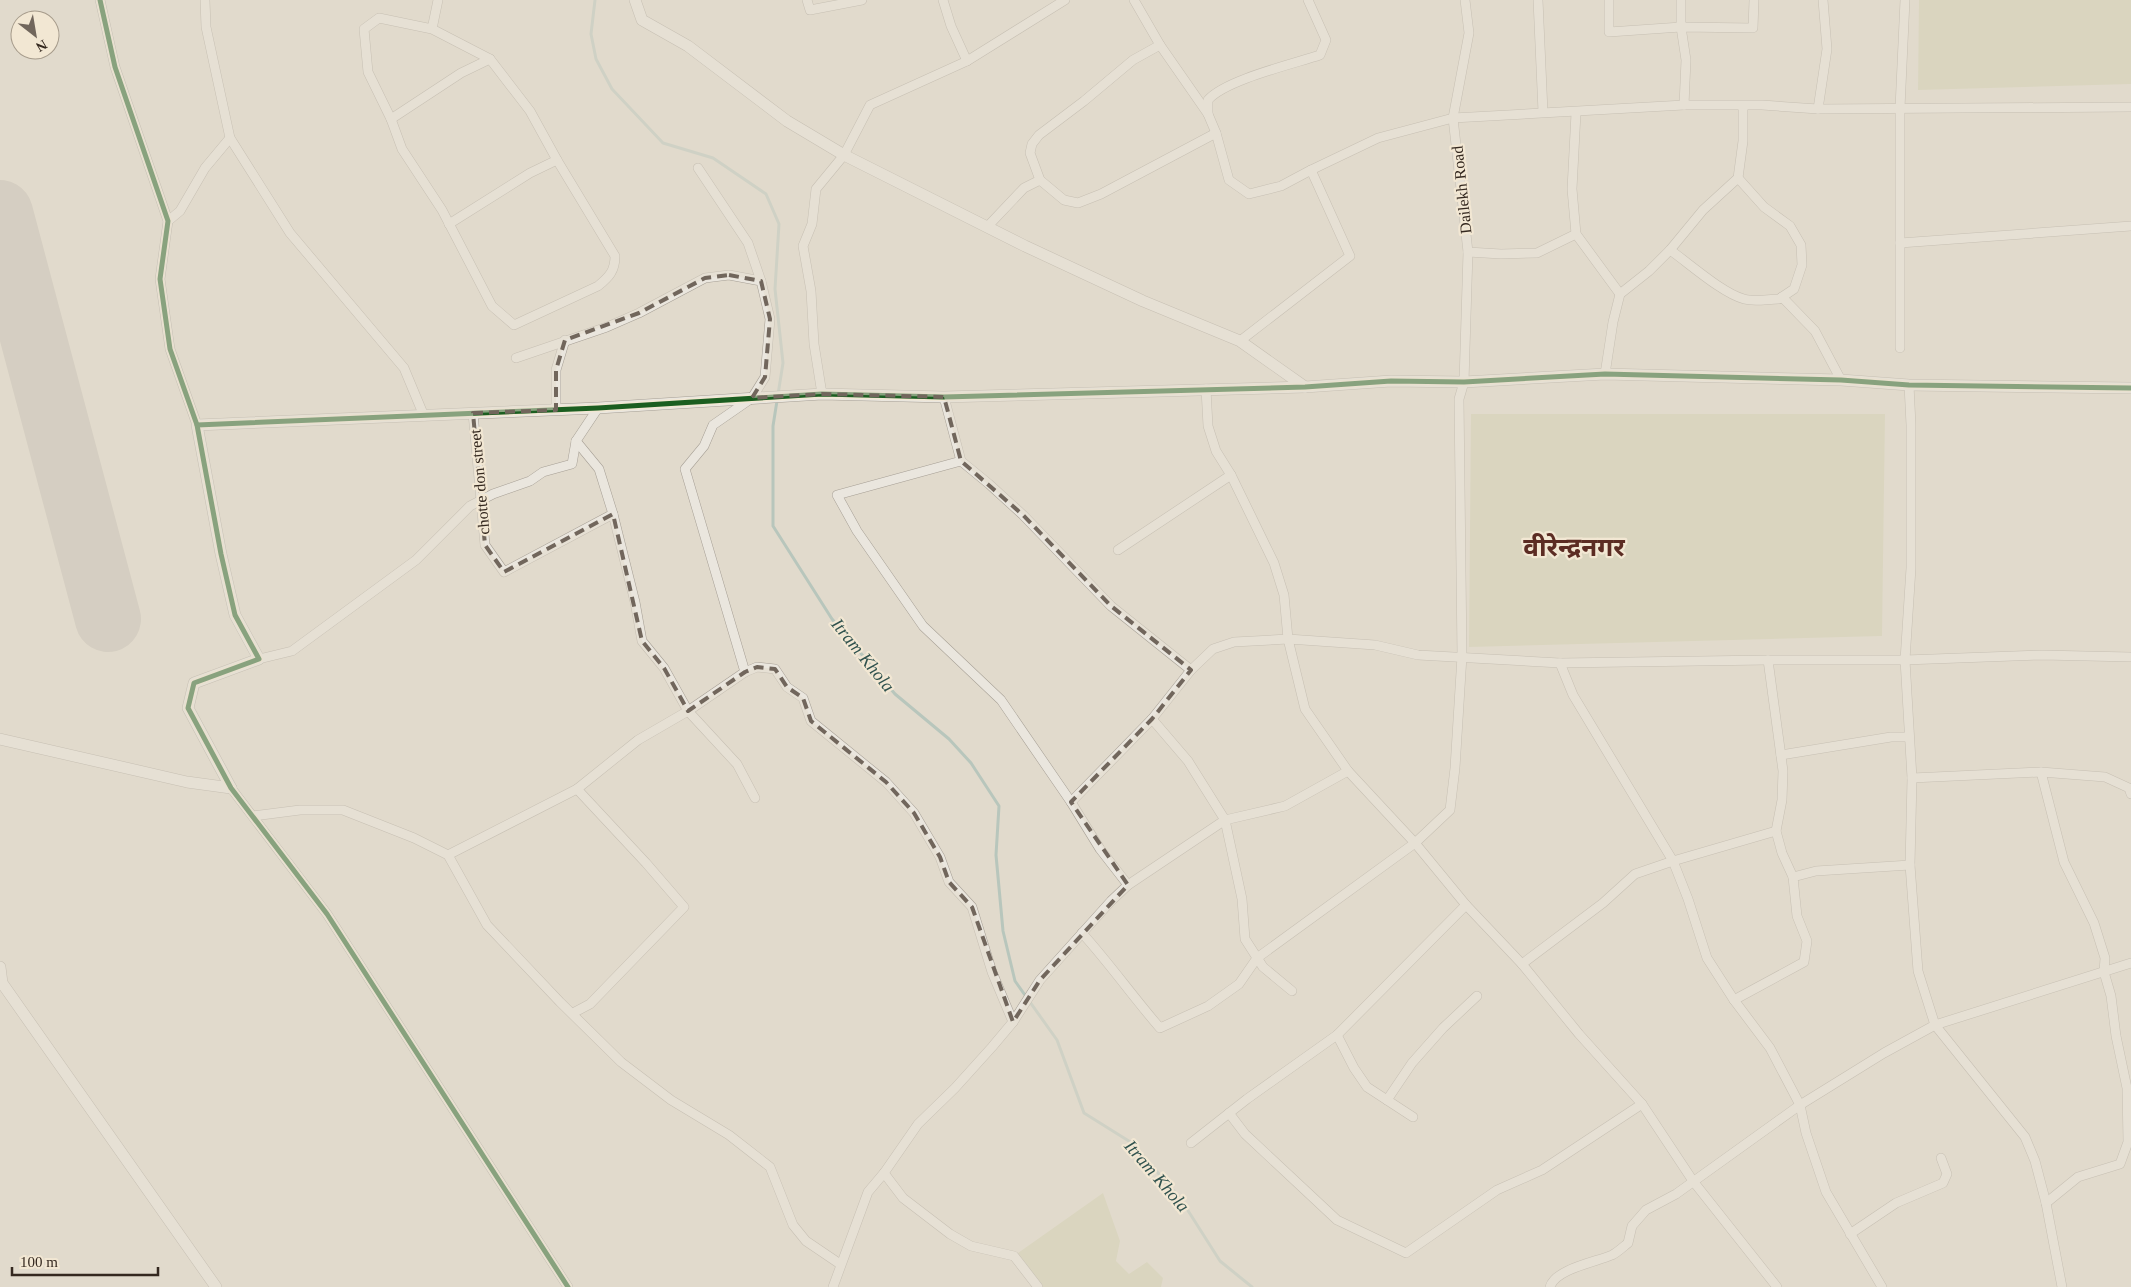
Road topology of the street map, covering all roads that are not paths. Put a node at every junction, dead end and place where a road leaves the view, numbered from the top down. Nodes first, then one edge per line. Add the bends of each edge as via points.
1 (100, 0) edge
2 (205, 0) edge
3 (438, 0) edge
4 (635, 0) edge
5 (807, 0) edge
6 (862, 0) edge
7 (943, 0) edge
8 (1065, 0) edge
9 (1134, 0) edge
10 (1308, 0) edge
11 (1465, 0) edge
12 (1538, 0) edge
13 (1609, 0) edge
14 (1681, 0) edge
15 (1754, 0) edge
16 (1824, 0) edge
17 (1905, 0) edge
18 (1681, 27) junction
19 (432, 29) junction
20 (1160, 46) junction
21 (490, 59) junction
22 (968, 61) junction
23 (1684, 106) junction
24 (1743, 106) junction
25 (2131, 107) edge
26 (1900, 108) junction
27 (1818, 110) junction
28 (1543, 112) junction
29 (1576, 113) junction
30 (1208, 114) junction
31 (1453, 118) junction
32 (391, 119) junction
33 (1216, 133) junction
34 (230, 138) junction
35 (844, 155) junction
36 (557, 160) junction
37 (698, 168) dead end
38 (1312, 170) junction
39 (1738, 178) junction
40 (1040, 180) junction
41 (168, 221) junction
42 (449, 224) junction
43 (988, 226) junction
44 (2131, 226) edge
45 (1576, 234) junction
46 (1900, 243) junction
47 (1670, 250) junction
48 (1468, 252) junction
49 (761, 281) junction
50 (1620, 294) junction
51 (1782, 296) junction
52 (565, 340) junction
53 (1240, 341) junction
54 (1900, 348) dead end
55 (516, 358) dead end
56 (1605, 374) junction
57 (1840, 380) junction
58 (1464, 382) junction
59 (1909, 385) junction
60 (1305, 386) junction
61 (2131, 388) edge
62 (1206, 389) junction
63 (822, 394) junction
64 (757, 397) junction
65 (944, 397) junction
66 (598, 408) junction
67 (556, 410) junction
68 (473, 414) junction
69 (424, 416) junction
70 (197, 425) junction
71 (576, 442) junction
72 (961, 461) junction
73 (1231, 475) junction
74 (481, 500) junction
75 (613, 514) junction
76 (1118, 550) dead end
77 (1288, 639) junction
78 (1462, 656) junction
79 (2131, 656) edge
80 (259, 659) junction
81 (1768, 660) junction
82 (1904, 660) junction
83 (1560, 662) junction
84 (1191, 670) junction
85 (745, 672) junction
86 (688, 711) junction
87 (1152, 720) junction
88 (1909, 737) junction
89 (0, 739) edge
90 (1781, 755) junction
91 (1348, 771) junction
92 (2041, 772) junction
93 (1912, 778) junction
94 (231, 788) junction
95 (577, 789) junction
96 (2131, 794) edge
97 (755, 798) dead end
98 (1071, 802) junction
99 (253, 816) junction
100 (1225, 820) junction
101 (1776, 831) junction
102 (1415, 843) junction
103 (448, 855) junction
104 (1673, 861) junction
105 (1910, 865) junction
106 (1793, 877) junction
107 (1128, 885) junction
108 (1466, 905) junction
109 (1082, 933) junction
110 (1257, 958) junction
111 (2131, 963) edge
112 (1522, 964) junction
113 (0, 967) edge
114 (2104, 972) junction
115 (1292, 991) dead end
116 (1477, 996) dead end
117 (1734, 1000) junction
118 (573, 1013) junction
119 (1013, 1022) junction
120 (1936, 1025) junction
121 (1338, 1034) junction
122 (1387, 1100) junction
123 (1642, 1104) junction
124 (1800, 1105) junction
125 (1229, 1113) junction
126 (1413, 1117) dead end
127 (1191, 1143) dead end
128 (1941, 1158) dead end
129 (884, 1173) junction
130 (1693, 1181) junction
131 (2046, 1202) junction
132 (1850, 1234) junction
133 (840, 1264) junction
134 (216, 1287) edge
135 (568, 1287) edge
136 (833, 1287) edge
137 (1038, 1287) edge
138 (1550, 1287) edge
139 (1777, 1287) edge
140 (1882, 1287) edge
141 (2062, 1287) edge

1 - 41 street via 115,67
2 - 34 street via 206,27
3 - 19 street
4 - 35 street via 642,20 688,46 787,121
5 - 6 street via 810,10
7 - 22 street
8 - 22 street
9 - 20 street
10 - 30 street via 1326,40 1320,55 1230,84 1208,100
11 - 31 street, Dailekh Road via 1469,33
12 - 28 street
13 - 18 street via 1609,32
14 - 18 street
15 - 18 street via 1753,28
16 - 27 street via 1827,49
17 - 26 street
18 - 23 street via 1686,60
19 - 21 street
19 - 32 street via 379,18 364,30 368,72
20 - 30 street
20 - 40 street via 1133,60 1039,135 1030,153
21 - 32 street via 461,73
21 - 36 street via 530,111
22 - 35 street via 870,105
23 - 24 street
23 - 29 street
24 - 27 street
24 - 39 street
25 - 26 street
26 - 27 street
26 - 46 street
28 - 29 street
28 - 31 street
29 - 45 street via 1572,189
30 - 33 street
31 - 38 street via 1378,138
31 - 48 street, Dailekh Road
32 - 42 street via 402,149
33 - 38 street via 1229,180 1249,194 1281,186
33 - 40 street via 1078,203 1064,200
34 - 41 street via 205,168 180,211
34 - 69 street via 290,233 404,368
35 - 43 street
35 - 63 street via 816,190 812,224 804,246 812,291 814,344
36 - 42 street via 530,172
36 - 42 street via 616,256 615,267 598,286 514,324 492,306
37 - 49 street via 748,243
38 - 53 street via 1350,256
39 - 47 street via 1703,210
39 - 51 street via 1764,207 1790,226 1801,245 1802,266 1794,289
40 - 43 street via 1024,188
41 - 70 street via 160,279 170,349
43 - 53 street via 1143,301
44 - 46 street
45 - 48 street via 1537,254
45 - 50 street
46 - 54 street
47 - 50 street via 1650,271
47 - 51 street via 1715,284 1744,299 1778,299
48 - 58 street, Dailekh Road
49 - 52 street via 729,275 705,278 639,313
49 - 64 street via 770,319 765,377
50 - 56 street via 1612,322
51 - 57 street via 1815,331
52 - 55 street
52 - 67 street via 556,370
53 - 60 street
56 - 57 street
56 - 58 street
57 - 59 street
58 - 60 street via 1391,381
58 - 78 street, Dailekh Road via 1459,399
59 - 61 street
59 - 82 street via 1911,568
60 - 62 street
62 - 65 street
62 - 73 street via 1208,426 1216,451
63 - 64 street
63 - 65 street
64 - 66 street
64 - 85 street via 713,425 704,446 686,469
65 - 72 street
66 - 67 street
66 - 71 street
67 - 68 street
68 - 69 street
68 - 74 street, chotte don street
69 - 70 street
70 - 80 street via 235,615
71 - 74 street via 572,464 543,472 530,481
71 - 75 street via 599,469
72 - 84 street via 1023,515 1111,606
72 - 98 street via 838,495 857,531 924,626 1001,700
73 - 76 street
73 - 77 street via 1274,563 1284,595
74 - 75 street, chotte don street via 485,546 504,572
74 - 80 street via 470,506 416,560 292,650
75 - 86 street via 642,641 664,668
77 - 78 street via 1375,645 1418,655
77 - 84 street via 1234,642 1213,649
77 - 91 street via 1305,709
78 - 83 street
78 - 102 street, Dailekh Road via 1450,810
79 - 82 street via 2042,655
80 - 94 street via 194,683 189,697 188,708
81 - 82 street
81 - 83 street
81 - 90 street
82 - 88 street
83 - 104 street via 1573,695
84 - 87 street
85 - 86 street
85 - 119 street via 757,667 775,669 787,687 803,698 811,721 886,782 914,813 940,857 948,882 972,907 992,972
86 - 95 street via 638,740
86 - 97 street via 737,764
87 - 98 street
87 - 100 street via 1188,762
88 - 90 street via 1891,737
88 - 93 street
89 - 94 street via 187,782
90 - 101 street via 1782,800
91 - 100 street via 1285,806
91 - 102 street
92 - 93 street
92 - 96 street via 2105,777 2129,788
92 - 114 street via 2064,862 2094,923 2105,958
93 - 105 street
94 - 99 street
95 - 103 street
95 - 118 street via 684,907 590,1004
98 - 107 street via 1100,849
99 - 103 street via 300,810 343,810
99 - 135 street via 327,914
100 - 107 street
100 - 110 street via 1242,899 1245,939
101 - 104 street
101 - 106 street
102 - 108 street
102 - 110 street, Dailekh Road
103 - 118 street via 488,924
104 - 112 street via 1635,874
104 - 117 street via 1707,958
105 - 106 street via 1816,871
105 - 120 street via 1918,971
106 - 117 street via 1797,916 1806,941 1804,962
107 - 109 street
108 - 112 street
108 - 121 street
109 - 110 street, Dailekh Road via 1160,1028 1208,1006 1231,990
109 - 119 street via 1040,980
110 - 115 street
111 - 114 street
112 - 123 street
113 - 134 street via 2,983
114 - 120 street
114 - 131 street via 2127,1088 2128,1142 2120,1164 2078,1176
116 - 122 street via 1412,1063
117 - 124 street via 1770,1048
118 - 133 street via 621,1062 671,1100 729,1135 770,1167 793,1225 806,1242
119 - 129 street via 955,1088 918,1124
120 - 124 street
120 - 131 street via 2025,1137
121 - 122 street via 1367,1087
121 - 125 street
122 - 126 street
123 - 125 street via 1542,1170 1498,1190 1406,1253 1337,1220 1245,1134
123 - 130 street
124 - 130 street
124 - 132 street via 1826,1192
125 - 127 street
128 - 132 street via 1947,1174 1943,1183 1896,1203
129 - 133 street via 868,1192
129 - 137 street via 903,1198 950,1234 971,1246 1014,1256
130 - 138 street via 1646,1210 1632,1226 1628,1243 1612,1254 1561,1274
130 - 139 street
131 - 141 street
132 - 140 street
133 - 136 street

